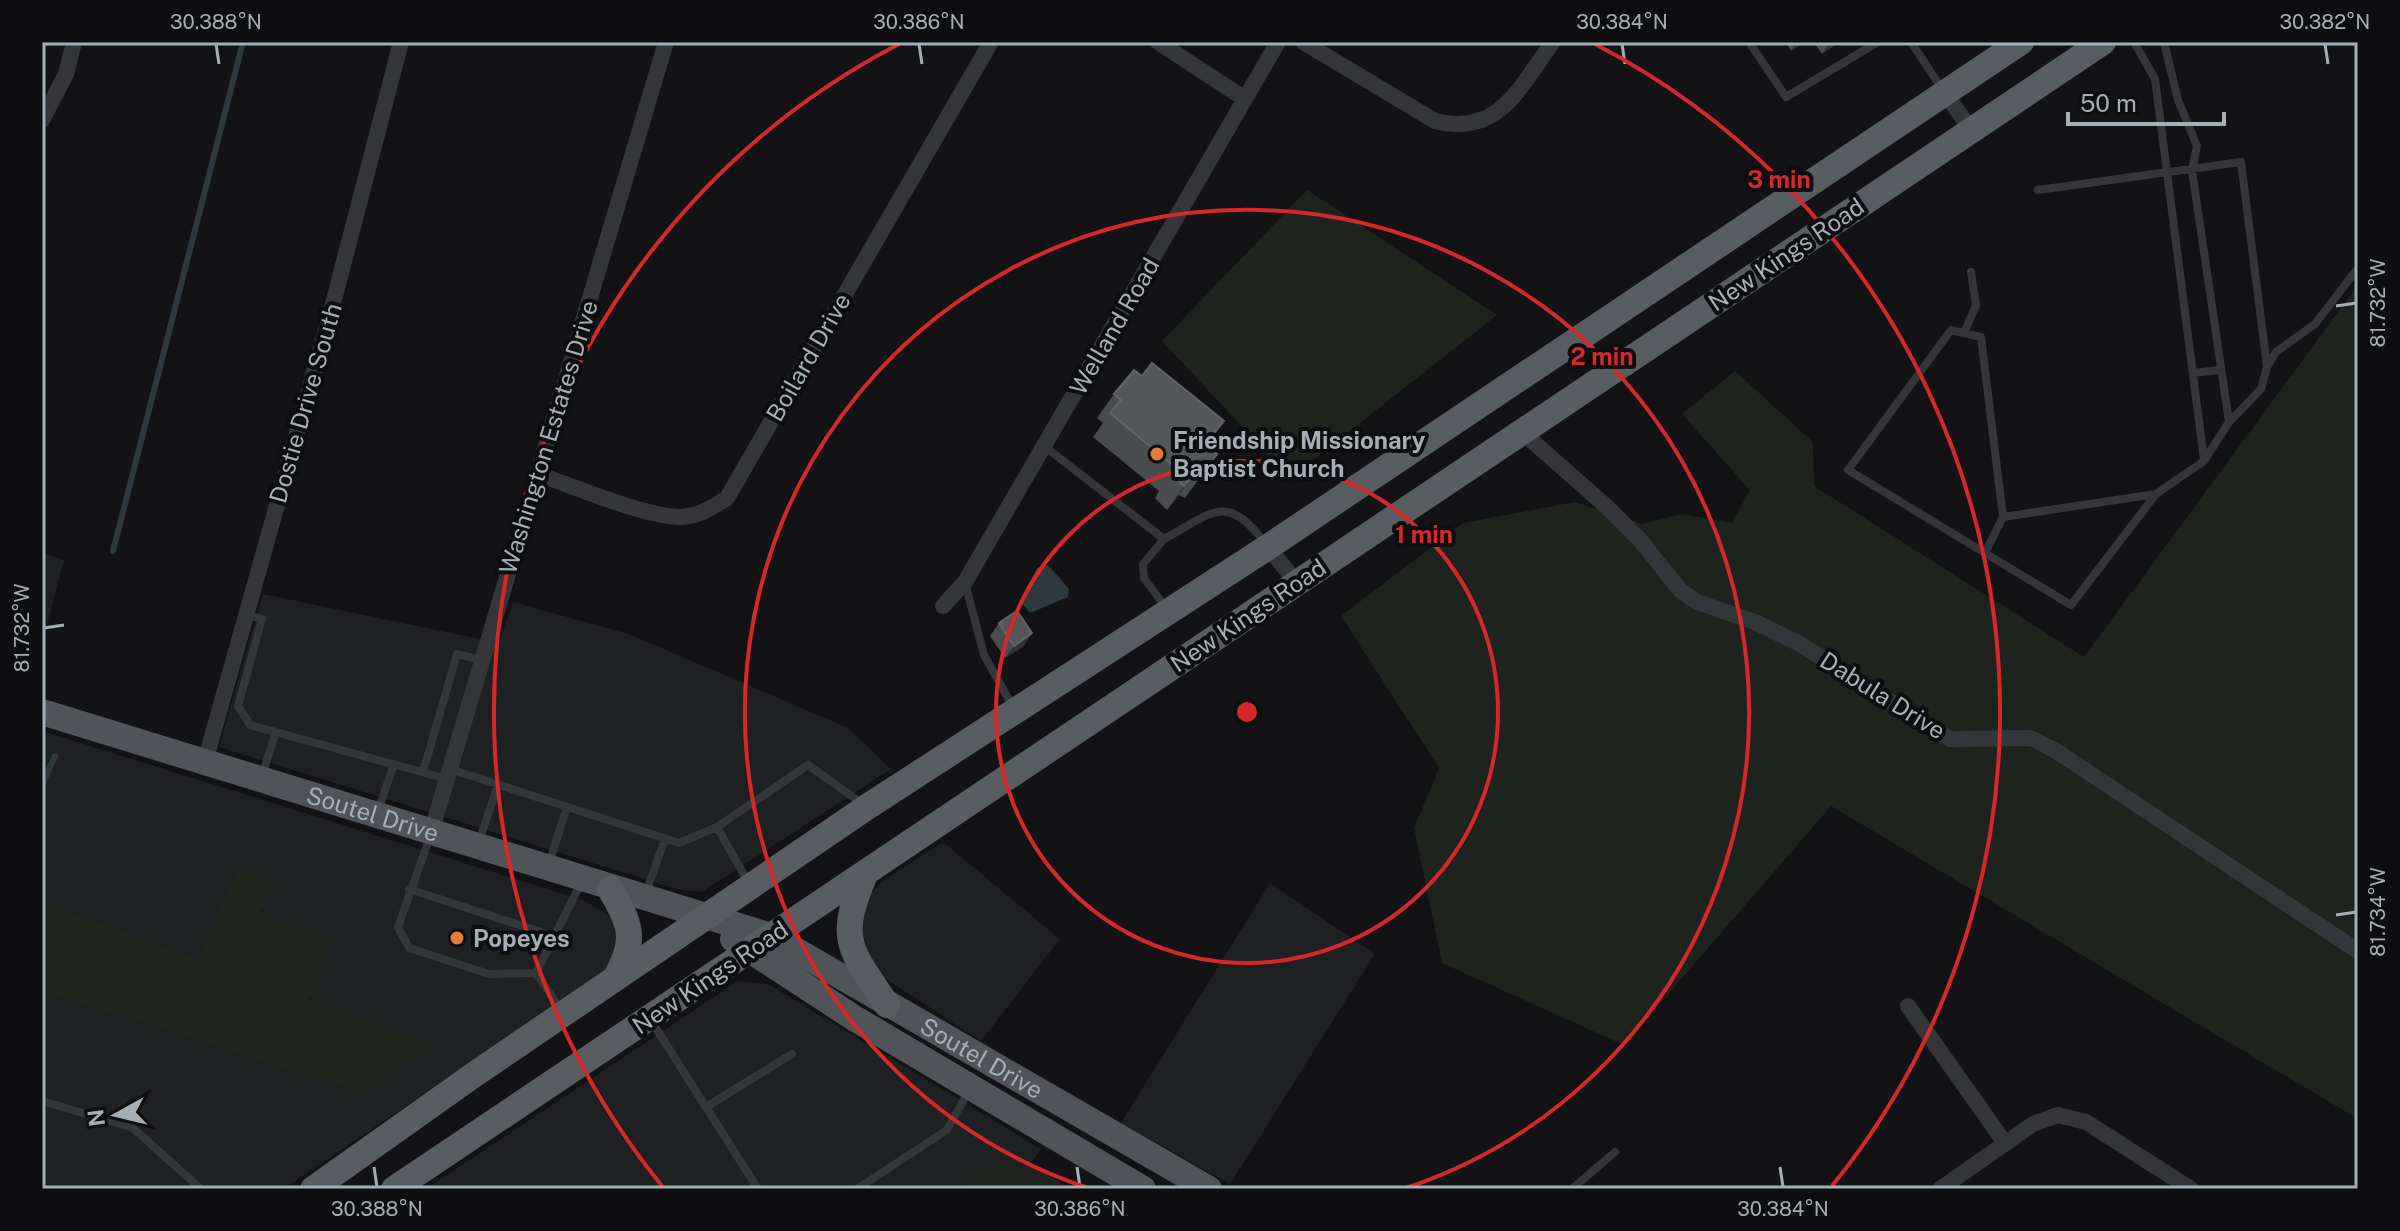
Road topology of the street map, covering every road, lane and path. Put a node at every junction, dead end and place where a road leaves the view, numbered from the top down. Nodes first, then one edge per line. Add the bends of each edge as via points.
1 (74, 42) edge
2 (401, 42) edge
3 (666, 42) edge
4 (991, 42) edge
5 (1158, 42) edge
6 (1278, 42) edge
7 (1303, 42) edge
8 (1553, 42) edge
9 (1749, 42) edge
10 (1878, 42) edge
11 (1911, 42) edge
12 (2021, 42) edge
13 (2103, 42) edge
14 (2134, 42) edge
15 (2164, 42) edge
16 (1945, 93) junction
17 (1245, 99) junction
18 (46, 102) edge
19 (42, 120) edge
20 (1971, 130) junction
21 (2192, 170) junction
22 (2167, 173) junction
23 (2038, 190) dead end
24 (2358, 268) edge
25 (1971, 272) dead end
26 (1964, 333) junction
27 (2267, 367) junction
28 (2219, 370) junction
29 (2193, 373) junction
30 (2229, 422) junction
31 (1522, 432) junction
32 (1044, 446) junction
33 (2204, 461) junction
34 (537, 474) junction
35 (2156, 494) junction
36 (2003, 517) junction
37 (1164, 539) junction
38 (1268, 547) junction
39 (1985, 553) junction
40 (965, 582) junction
41 (1297, 583) junction
42 (943, 606) dead end
43 (1169, 612) junction
44 (482, 660) junction
45 (230, 704) junction
46 (42, 712) edge
47 (1015, 712) junction
48 (440, 715) junction
49 (464, 722) junction
50 (276, 732) junction
51 (205, 762) junction
52 (394, 764) junction
53 (423, 772) junction
54 (449, 774) junction
55 (261, 780) junction
56 (498, 785) junction
57 (567, 807) junction
58 (867, 807) junction
59 (377, 816) junction
60 (717, 827) junction
61 (431, 833) junction
62 (665, 839) junction
63 (477, 847) junction
64 (547, 869) junction
65 (866, 872) junction
66 (582, 881) junction
67 (751, 886) junction
68 (409, 889) junction
69 (610, 889) junction
70 (643, 899) junction
71 (705, 917) junction
72 (771, 936) junction
73 (556, 937) junction
74 (749, 951) junction
75 (2358, 951) edge
76 (536, 973) junction
77 (616, 978) junction
78 (887, 1005) junction
79 (1908, 1006) dead end
80 (563, 1014) junction
81 (650, 1018) junction
82 (792, 1054) dead end
83 (971, 1087) junction
84 (42, 1101) edge
85 (706, 1107) junction
86 (2005, 1143) junction
87 (1615, 1152) dead end
88 (1196, 1186) edge
89 (201, 1189) edge
90 (313, 1189) edge
91 (394, 1189) edge
92 (758, 1189) edge
93 (857, 1189) edge
94 (1143, 1189) edge
95 (1572, 1189) edge
96 (1940, 1189) edge
97 (2191, 1189) edge

1 - 18 street via 66,74
2 - 45 street, Dostie Drive South via 246,615
3 - 34 street, Washington Estates Drive
4 - 34 street, Boilard Drive via 727,498 707,512 681,517
5 - 17 street
6 - 17 street, Welland Road
7 - 8 street via 1435,121 1456,126 1475,125 1504,108
9 - 10 lane via 1786,97
11 - 16 lane
12 - 16 highway, New Kings Road
13 - 20 highway, New Kings Road
14 - 22 lane via 2155,79
15 - 21 lane via 2178,100 2197,146
16 - 20 street
16 - 38 highway, New Kings Road
17 - 32 street, Welland Road
18 - 19 street
20 - 31 highway, New Kings Road
21 - 22 lane
21 - 27 lane via 2241,162
21 - 28 lane
22 - 23 lane
22 - 29 lane
24 - 27 lane via 2323,316 2285,343
25 - 26 lane via 1976,305
26 - 36 lane via 1981,337
26 - 39 lane via 1951,330 1848,470
27 - 30 lane via 2261,389
28 - 29 lane
28 - 30 lane
29 - 33 lane
30 - 33 lane
31 - 41 highway, New Kings Road
31 - 75 street, Dabula Drive via 1607,507 1697,602 1800,644 1950,739 2031,738 2056,751
32 - 37 lane
32 - 40 street, Welland Road
33 - 35 lane
34 - 44 street, Washington Estates Drive
35 - 36 lane
35 - 39 lane via 2071,605
36 - 39 lane
37 - 38 lane via 1216,511 1234,511
37 - 43 lane via 1143,564 1144,578
38 - 41 street
38 - 43 highway, New Kings Road
40 - 42 street, Welland Road
40 - 47 lane via 984,655
41 - 65 highway, New Kings Road
43 - 47 highway, New Kings Road
44 - 48 lane via 457,654
44 - 49 street, Washington Estates Drive
45 - 50 lane via 250,725
45 - 51 street, Dostie Drive South
46 - 51 main road, Soutel Drive
47 - 58 highway, New Kings Road
48 - 49 lane
48 - 53 lane
49 - 54 street, Washington Estates Drive
50 - 52 lane
50 - 55 lane
51 - 55 main road, Soutel Drive
52 - 53 lane
52 - 59 lane
53 - 54 lane
54 - 56 lane
54 - 61 street, Washington Estates Drive
55 - 59 main road, Soutel Drive
56 - 57 lane
56 - 63 lane
57 - 62 lane
57 - 64 lane
58 - 60 lane via 808,765
58 - 67 highway, New Kings Road
59 - 61 main road, Soutel Drive
60 - 62 lane via 679,843
60 - 67 lane
61 - 63 main road, Soutel Drive
61 - 68 lane
62 - 70 lane
63 - 64 main road, Soutel Drive
64 - 66 main road, Soutel Drive
65 - 72 highway, New Kings Road
65 - 78 highway via 847,928 852,954
66 - 69 main road, Soutel Drive
66 - 73 lane
67 - 71 highway, New Kings Road
68 - 73 lane
68 - 76 lane via 398,927 409,948 489,974
69 - 70 main road, Soutel Drive
69 - 77 highway via 626,915 631,939
70 - 71 main road, Soutel Drive
71 - 72 main road, Soutel Drive
71 - 74 main road, Soutel Drive
71 - 77 highway, New Kings Road
72 - 74 highway, New Kings Road
72 - 78 main road, Soutel Drive
73 - 76 lane
74 - 81 highway, New Kings Road
74 - 83 main road, Soutel Drive
76 - 80 lane
77 - 80 highway, New Kings Road
78 - 88 main road, Soutel Drive
79 - 86 street
80 - 90 highway, New Kings Road
81 - 85 lane
81 - 91 highway, New Kings Road
82 - 85 lane
83 - 93 lane via 947,1130
83 - 94 main road, Soutel Drive
84 - 89 lane via 133,1128
85 - 92 lane
86 - 96 street
86 - 97 street via 2058,1115 2086,1122
87 - 95 lane

